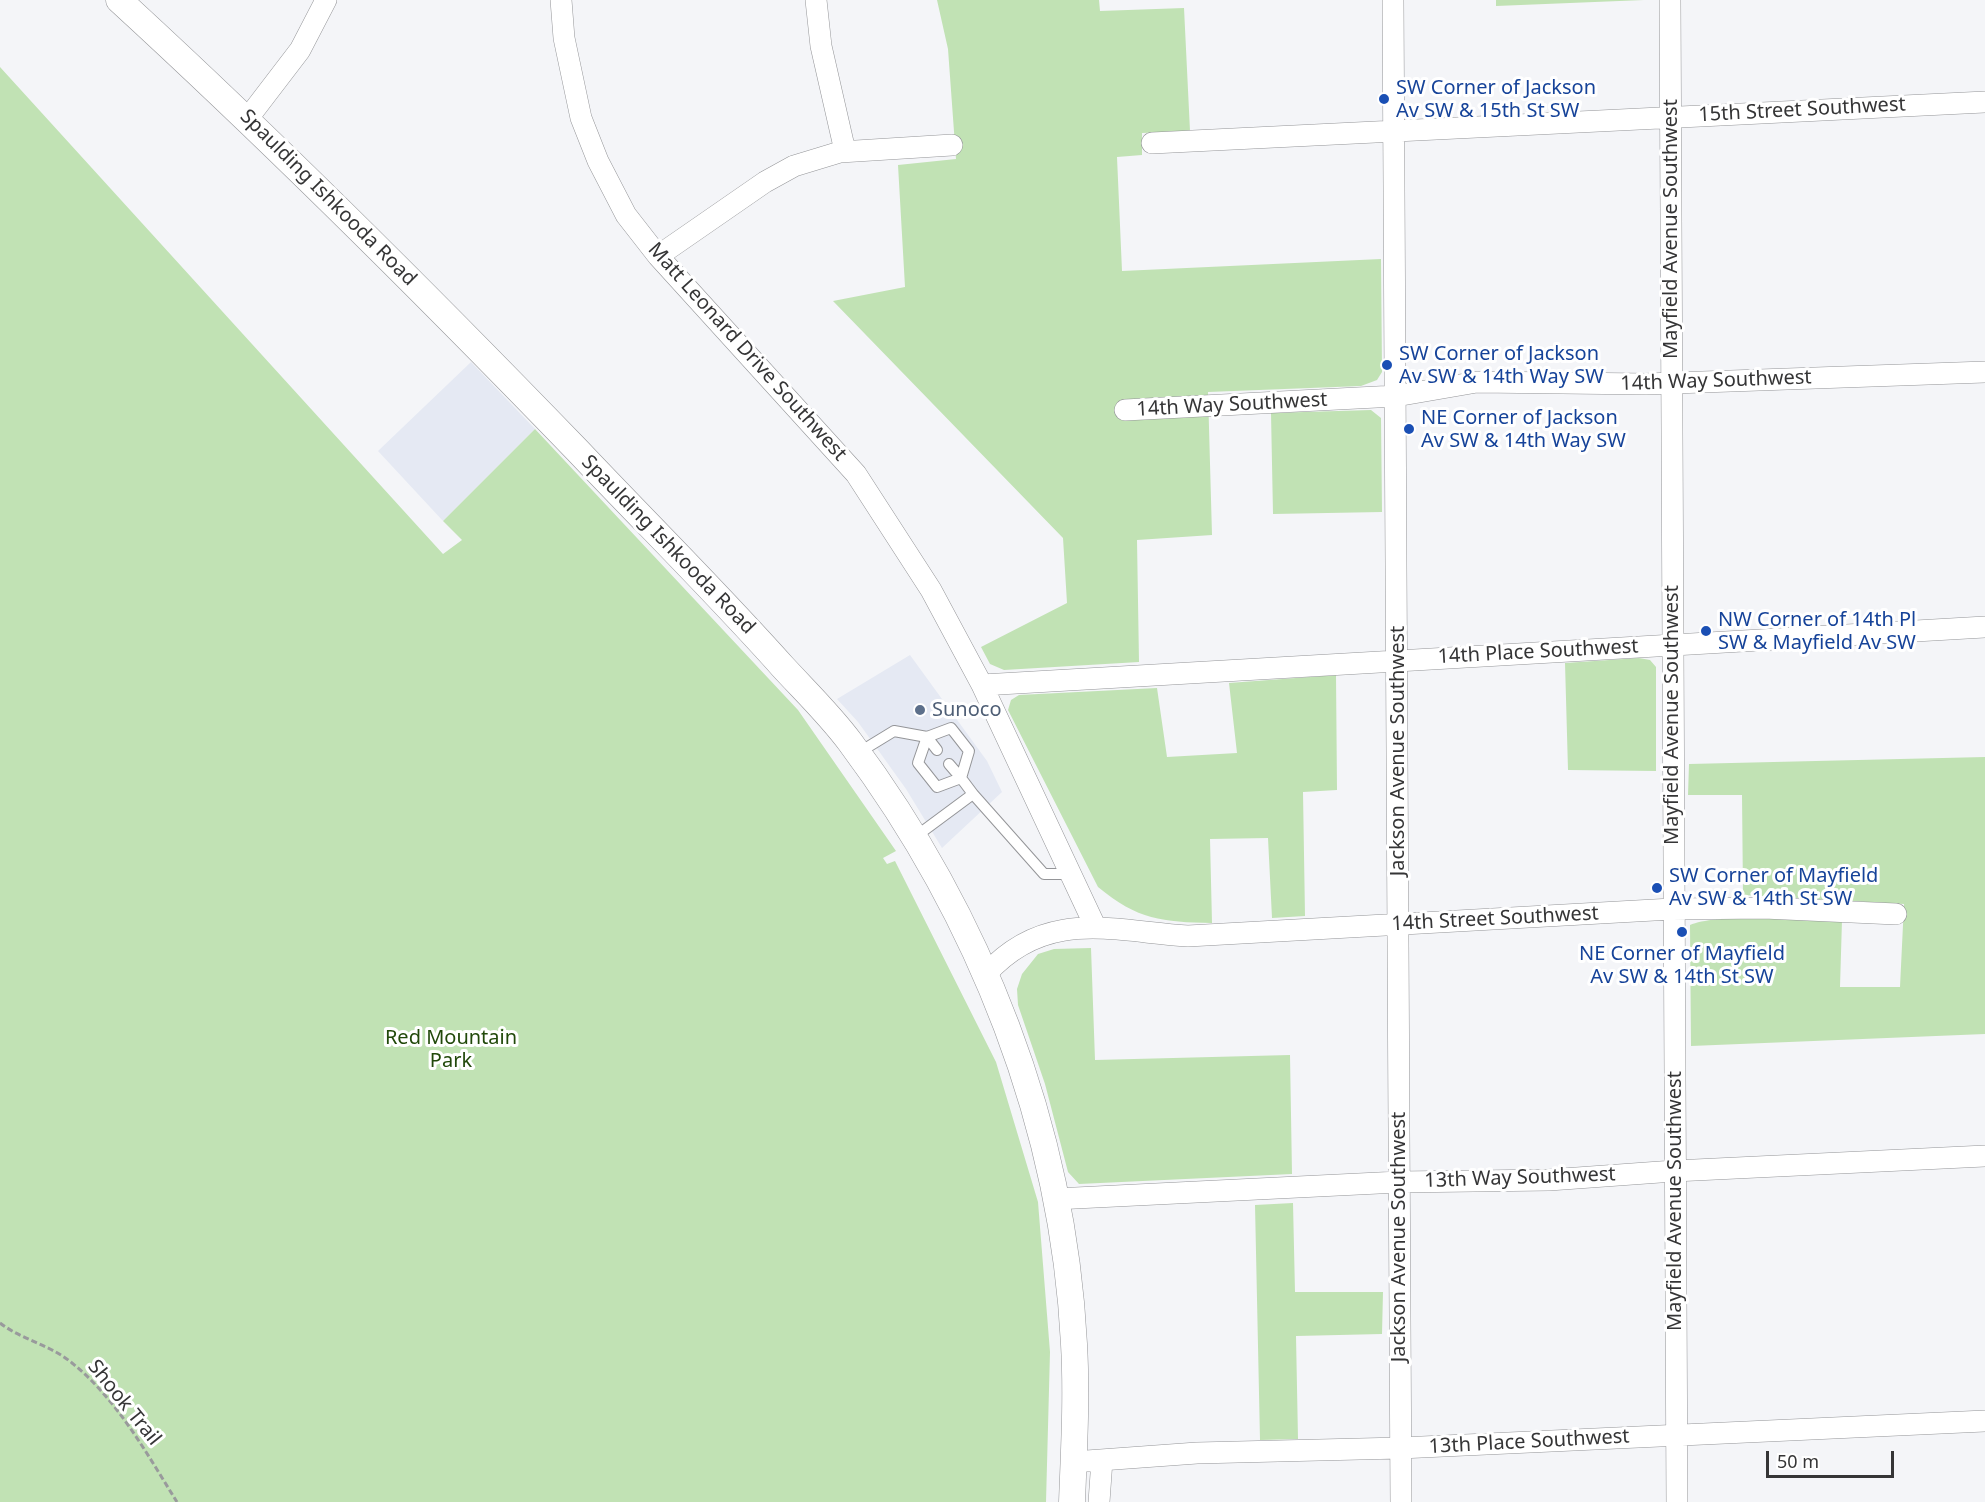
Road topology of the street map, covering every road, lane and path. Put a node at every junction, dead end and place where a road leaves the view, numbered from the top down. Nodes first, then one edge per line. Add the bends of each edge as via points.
1 (119, 0) edge
2 (327, 0) edge
3 (561, 0) edge
4 (816, 0) edge
5 (1393, 0) edge
6 (1671, 0) edge
7 (1985, 102) edge
8 (1671, 116) junction
9 (248, 118) junction
10 (1395, 130) junction
11 (1152, 143) dead end
12 (952, 145) dead end
13 (845, 151) junction
14 (657, 256) junction
15 (1985, 372) edge
16 (1672, 383) junction
17 (1396, 396) junction
18 (1125, 410) dead end
19 (1985, 627) edge
20 (1672, 645) junction
21 (1398, 660) junction
22 (982, 685) junction
23 (927, 737) junction
24 (937, 750) dead end
25 (858, 753) junction
26 (949, 764) dead end
27 (961, 778) junction
28 (973, 794) junction
29 (915, 837) junction
30 (1070, 874) junction
31 (1672, 909) junction
32 (1896, 914) dead end
33 (1399, 924) junction
34 (1095, 926) junction
35 (986, 974) junction
36 (1985, 1156) edge
37 (1674, 1171) junction
38 (1399, 1182) junction
39 (1055, 1199) junction
40 (0, 1323) edge
41 (1985, 1421) edge
42 (1677, 1435) junction
43 (1400, 1448) junction
44 (1102, 1460) junction
45 (1073, 1462) junction
46 (177, 1502) edge
47 (1072, 1502) edge
48 (1099, 1502) edge
49 (1401, 1502) edge
50 (1677, 1502) edge

1 - 9 street, Spaulding Ishkooda Road
2 - 9 street via 300,50
3 - 14 street, Matt Leonard Drive Southwest via 564,38 581,118 626,215
4 - 13 street via 821,46
5 - 10 street, Jackson Avenue Southwest
6 - 8 street, Mayfield Avenue Southwest
7 - 8 street, 15th Street Southwest
8 - 10 street, 15th Street Southwest
8 - 16 street, Mayfield Avenue Southwest
9 - 25 street, Spaulding Ishkooda Road via 444,313 744,624
10 - 11 street, 15th Street Southwest
10 - 17 street, Jackson Avenue Southwest
12 - 13 street
13 - 14 street via 794,166 765,182
14 - 22 street, Matt Leonard Drive Southwest via 855,474 932,590
15 - 16 street, 14th Way Southwest
16 - 17 street, 14th Way Southwest via 1477,382
16 - 20 street, Mayfield Avenue Southwest
17 - 18 street, 14th Way Southwest
17 - 21 street, Jackson Avenue Southwest
19 - 20 street, 14th Place Southwest
20 - 21 street, 14th Place Southwest
20 - 31 street, Mayfield Avenue Southwest
21 - 22 street, 14th Place Southwest
21 - 33 street, Jackson Avenue Southwest
22 - 30 street, Matt Leonard Drive Southwest
23 - 24 lane
23 - 25 lane via 894,731
23 - 27 lane via 951,728 969,752
23 - 27 lane via 918,763 937,787
25 - 29 street, Spaulding Ishkooda Road
26 - 27 lane
27 - 28 lane
28 - 29 lane
28 - 30 lane via 1044,874
29 - 35 street, Spaulding Ishkooda Road
30 - 34 street, Matt Leonard Drive Southwest
31 - 32 street, 14th Street Southwest via 1764,908
31 - 33 street, 14th Street Southwest
31 - 37 street, Mayfield Avenue Southwest
33 - 34 street, 14th Street Southwest via 1188,936
33 - 38 street, Jackson Avenue Southwest
34 - 35 street, 14th Street Southwest via 1061,930 1020,944
35 - 39 street, Spaulding Ishkooda Road via 1030,1093
36 - 37 street, 13th Way Southwest
37 - 38 street, 13th Way Southwest via 1549,1180
37 - 42 street, Mayfield Avenue Southwest
38 - 39 street, 13th Way Southwest
38 - 43 street, Jackson Avenue Southwest
39 - 45 street, Spaulding Ishkooda Road via 1074,1347
40 - 46 path, Shook Trail via 13,1334 73,1363 141,1443
41 - 42 street, 13th Place Southwest
42 - 43 street, 13th Place Southwest
42 - 50 street, Mayfield Avenue Southwest
43 - 44 street, 13th Place Southwest via 1197,1453
43 - 49 street, Jackson Avenue Southwest
44 - 45 street, 13th Place Southwest
44 - 48 street
45 - 47 street, Spaulding Ishkooda Road

